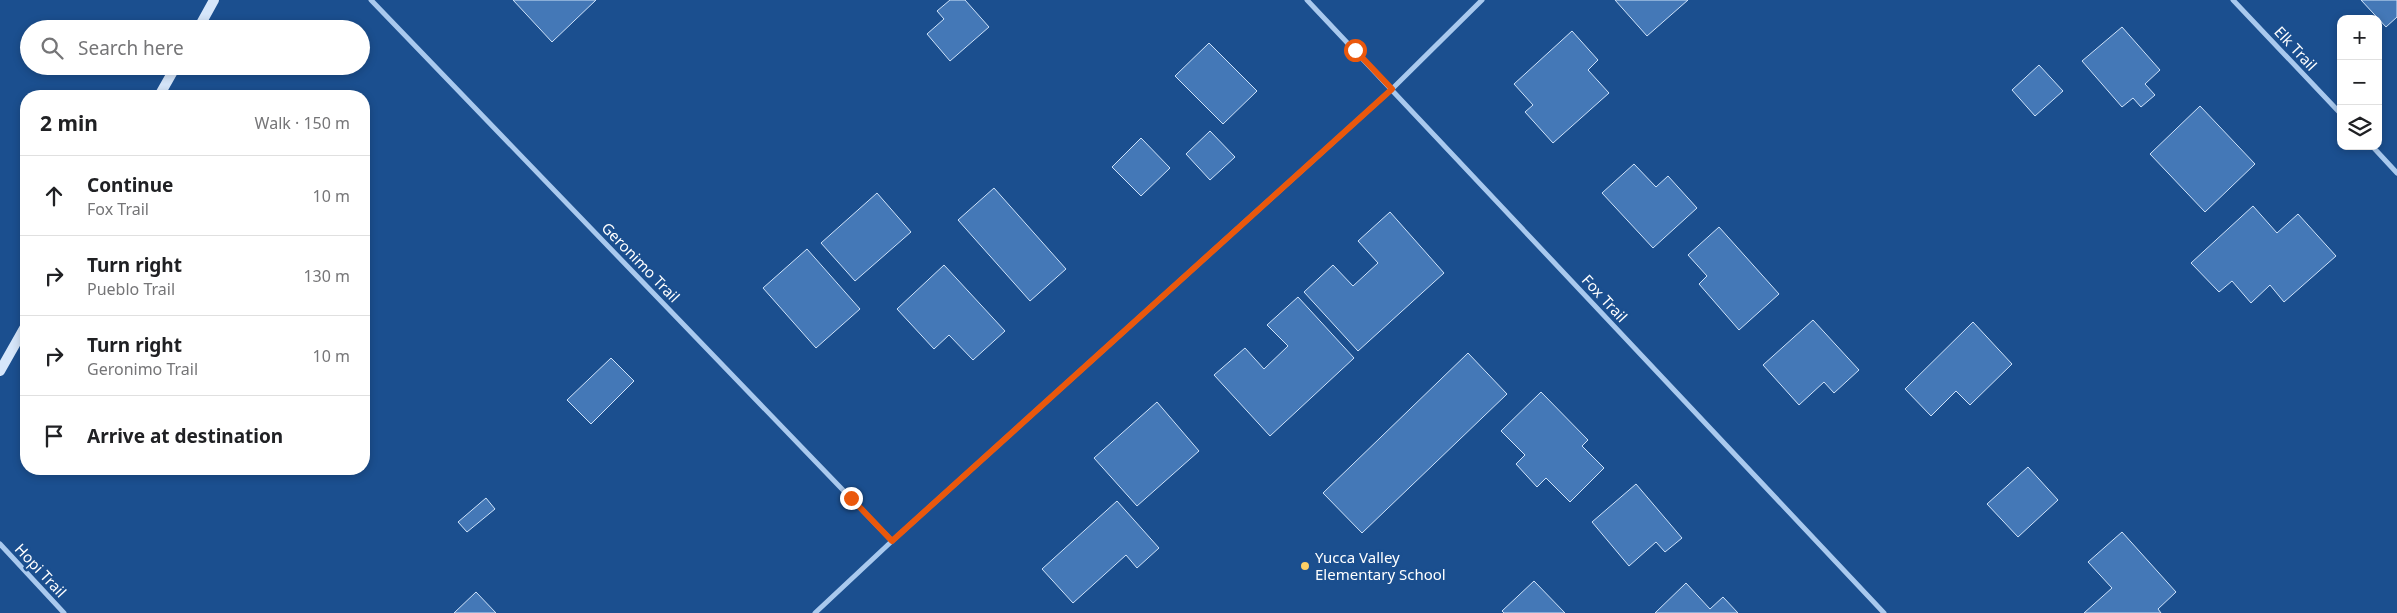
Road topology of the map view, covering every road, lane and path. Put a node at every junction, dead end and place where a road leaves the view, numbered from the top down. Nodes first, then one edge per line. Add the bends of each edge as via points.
1 (214, 0) edge
2 (372, 0) edge
3 (1307, 0) edge
4 (1482, 0) edge
5 (2233, 0) edge
6 (203, 20) edge
7 (171, 75) edge
8 (1392, 89) junction
9 (162, 90) edge
10 (2337, 110) edge
11 (2376, 150) edge
12 (2397, 173) edge
13 (20, 336) edge
14 (0, 371) edge
15 (892, 541) junction
16 (0, 544) edge
17 (64, 613) edge
18 (815, 613) edge
19 (1884, 613) edge

1 - 6 street
2 - 15 street, Geronimo Trail
3 - 8 street, Fox Trail
4 - 8 street
5 - 10 street, Elk Trail
7 - 9 street
8 - 15 street
8 - 19 street, Fox Trail
11 - 12 street
13 - 14 street
15 - 18 street
16 - 17 street, Hopi Trail

